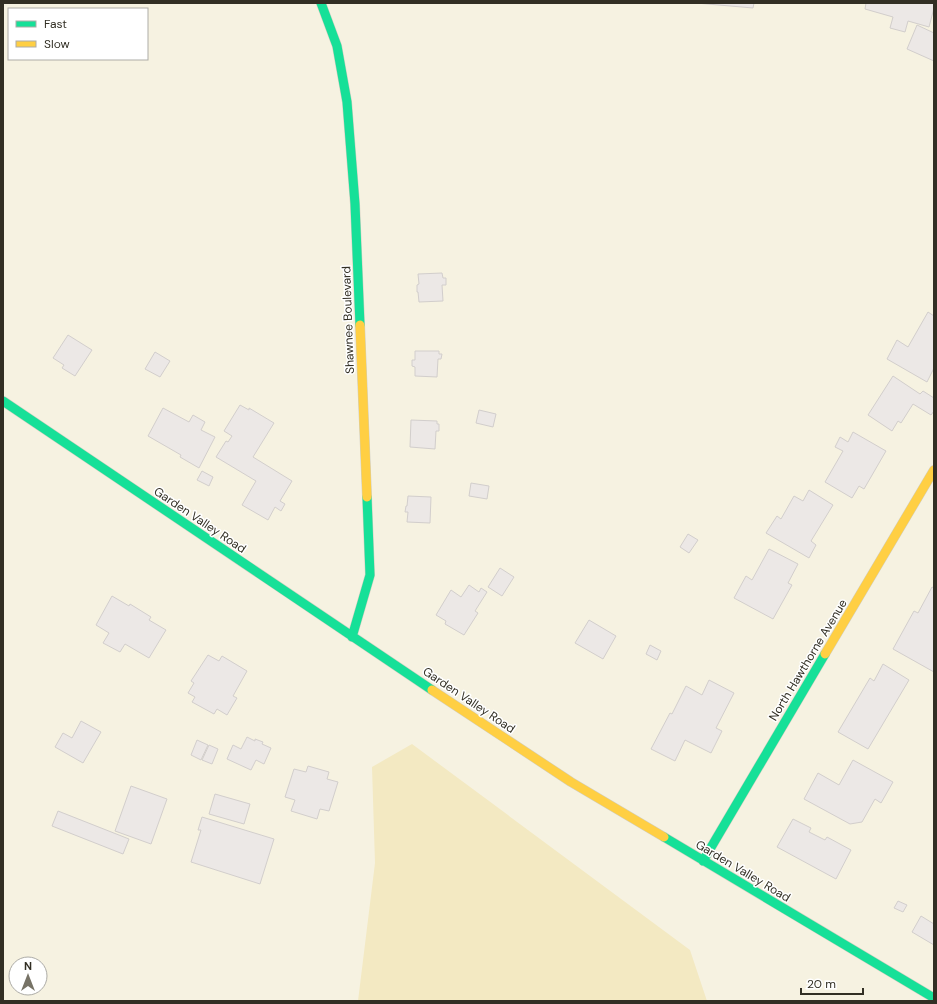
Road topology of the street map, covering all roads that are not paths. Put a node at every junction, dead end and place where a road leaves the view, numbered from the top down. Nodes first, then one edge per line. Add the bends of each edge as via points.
1 (321, 3) edge
2 (3, 401) edge
3 (934, 470) edge
4 (352, 637) junction
5 (703, 861) junction
6 (934, 998) edge

1 - 4 street, Shawnee Boulevard via 337,46 347,102 356,204 370,575
2 - 4 street, Garden Valley Road
3 - 5 street, North Hawthorne Avenue
4 - 5 street, Garden Valley Road via 571,782
5 - 6 street, Garden Valley Road

